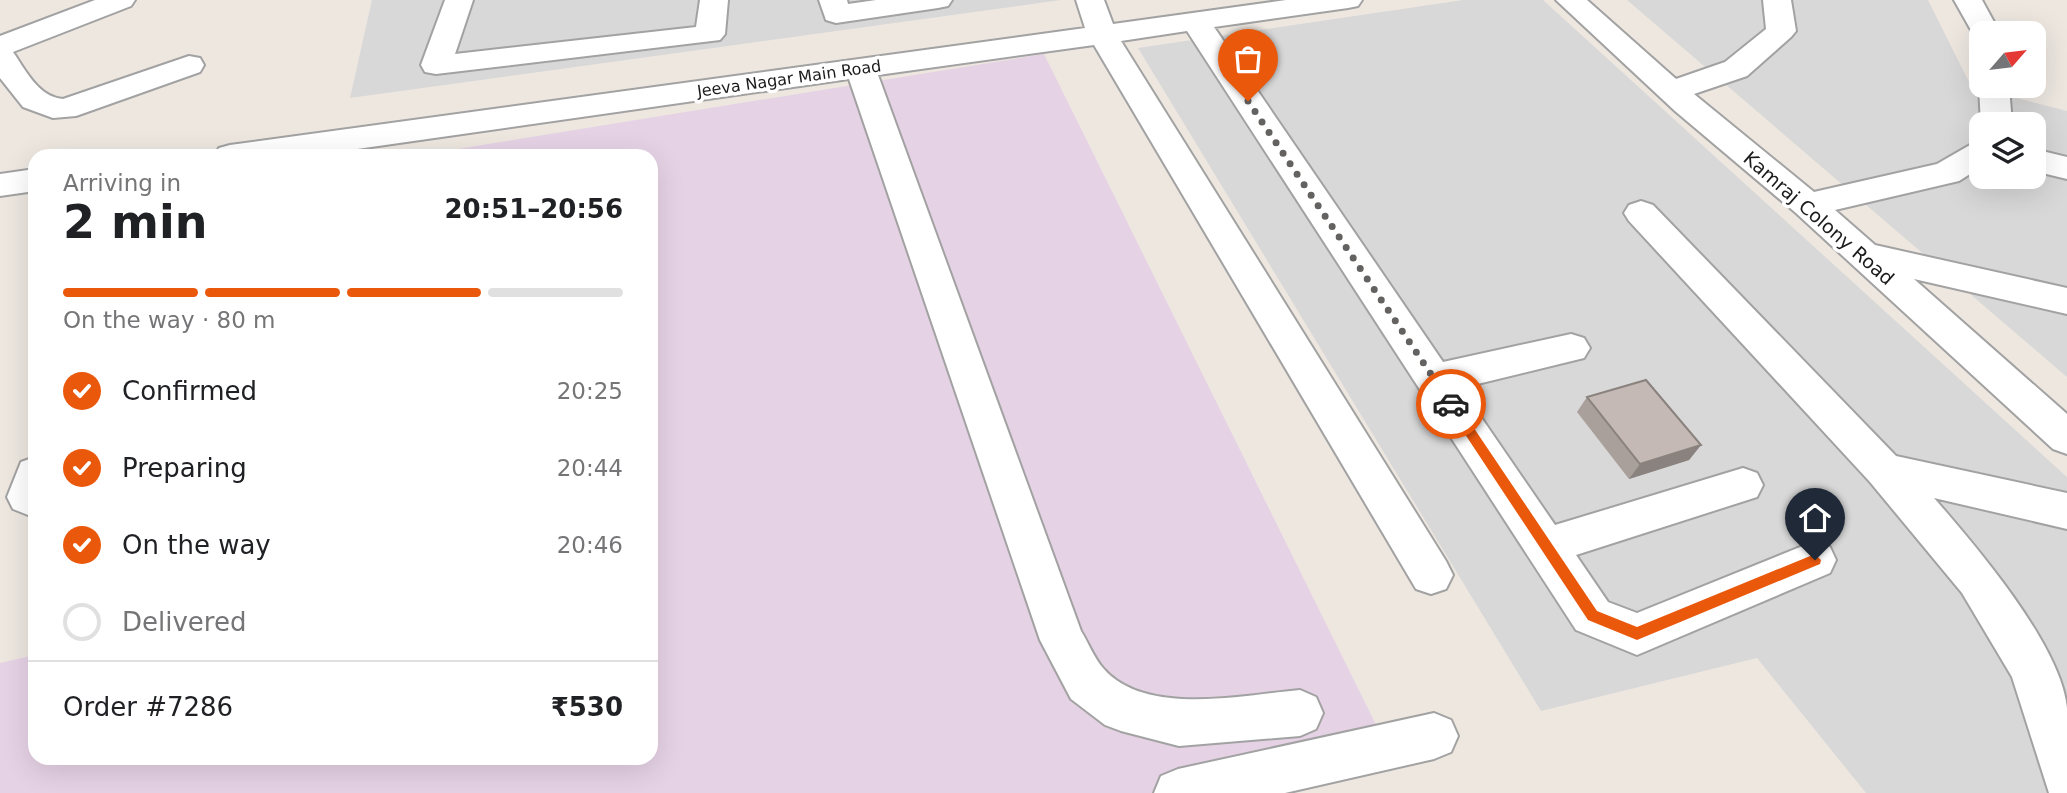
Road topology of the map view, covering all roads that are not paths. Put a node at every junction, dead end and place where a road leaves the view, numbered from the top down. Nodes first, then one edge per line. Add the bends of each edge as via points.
1 (68, 0) edge
2 (121, 0) edge
3 (459, 0) edge
4 (714, 0) edge
5 (833, 0) edge
6 (938, 0) edge
7 (1090, 0) edge
8 (1348, 0) edge
9 (1570, 0) edge
10 (1777, 0) edge
11 (1968, 0) edge
12 (1195, 21) junction
13 (1981, 21) edge
14 (0, 25) edge
15 (1102, 34) junction
16 (0, 46) edge
17 (0, 55) edge
18 (189, 65) dead end
19 (860, 68) junction
20 (1672, 92) junction
21 (326, 149) edge
22 (1969, 160) edge
23 (2046, 163) edge
24 (2067, 168) edge
25 (28, 181) edge
26 (0, 185) edge
27 (1808, 205) junction
28 (1641, 213) dead end
29 (1860, 254) junction
30 (2067, 301) edge
31 (1571, 348) dead end
32 (1434, 379) junction
33 (2062, 431) edge
34 (1884, 470) junction
35 (1743, 485) dead end
36 (2067, 511) edge
37 (1546, 546) junction
38 (1815, 560) dead end
39 (1431, 575) dead end
40 (1300, 713) dead end
41 (1434, 736) dead end
42 (2067, 777) edge
43 (1178, 793) edge

1 - 14 street
2 - 16 street
3 - 4 street via 436,65 710,34
5 - 6 street via 836,13
7 - 15 street
8 - 12 street, Jeeva Nagar Main Road
9 - 20 street, Kamraj Colony Road
10 - 20 street via 1781,31 1735,69
11 - 13 street
12 - 15 street, Jeeva Nagar Main Road
12 - 32 street
15 - 19 street, Jeeva Nagar Main Road
15 - 39 street
17 - 18 street via 35,103 50,110 65,109
19 - 21 street, Jeeva Nagar Main Road
19 - 40 street via 1062,640 1087,684 1121,709 1179,723
20 - 27 street, Kamraj Colony Road
22 - 27 street via 1947,173
23 - 24 street
25 - 26 street
27 - 29 street, Kamraj Colony Road
28 - 34 street
29 - 30 street
29 - 33 street, Kamraj Colony Road
31 - 32 street
32 - 37 street
34 - 36 street
34 - 42 street via 1977,579 2032,669
35 - 37 street
37 - 38 street via 1592,616 1637,634
41 - 43 street

